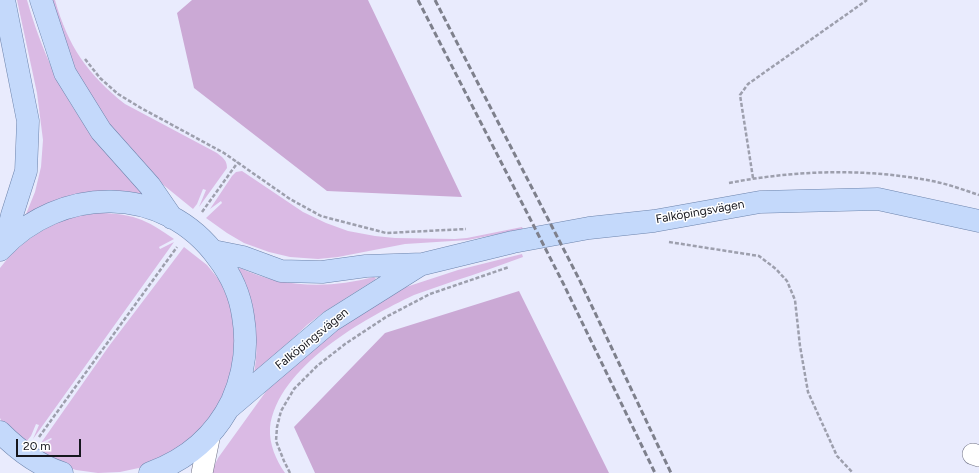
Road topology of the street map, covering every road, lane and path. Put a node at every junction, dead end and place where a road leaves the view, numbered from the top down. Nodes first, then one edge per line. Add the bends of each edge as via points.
1 (4, 0) edge
2 (41, 0) edge
3 (867, 0) edge
4 (83, 56) dead end
5 (238, 162) junction
6 (753, 178) junction
7 (722, 185) dead end
8 (979, 195) edge
9 (200, 214) dead end
10 (172, 218) junction
11 (979, 221) edge
12 (472, 229) dead end
13 (680, 239) dead end
14 (178, 246) dead end
15 (3, 248) edge
16 (213, 251) junction
17 (423, 264) junction
18 (514, 266) dead end
19 (228, 410) junction
20 (210, 434) junction
21 (4, 439) edge
22 (38, 458) edge
23 (62, 473) edge
24 (150, 473) edge
25 (202, 473) edge
26 (290, 473) edge
27 (853, 473) edge

1 - 15 main road via 28,121 26,171
2 - 10 main road via 65,73 102,131 150,186
3 - 6 path via 748,84 740,94
4 - 5 path via 100,78 118,94
5 - 9 path
5 - 12 path via 290,199 321,216 386,233
6 - 7 path
6 - 8 path via 818,172 883,175 932,182
10 - 15 main road via 154,209 134,204 94,202 55,211 37,220 20,231
10 - 16 main road via 194,232
11 - 17 main road, Falköpingsvägen via 878,199 760,202 582,229 513,242
13 - 27 path via 666,241 759,256 788,281 795,300 808,392 837,456
14 - 22 path
16 - 17 main road, Falköpingsvägen via 243,257 281,271 322,272 366,266
16 - 19 main road via 226,268 235,287 242,307 245,328 243,370
17 - 19 main road, Falköpingsvägen via 331,321
18 - 26 path via 430,294 386,317 317,366 294,389 281,411 276,441
19 - 20 main road
20 - 24 main road via 180,459
20 - 25 street
21 - 22 main road
22 - 23 main road via 51,469

